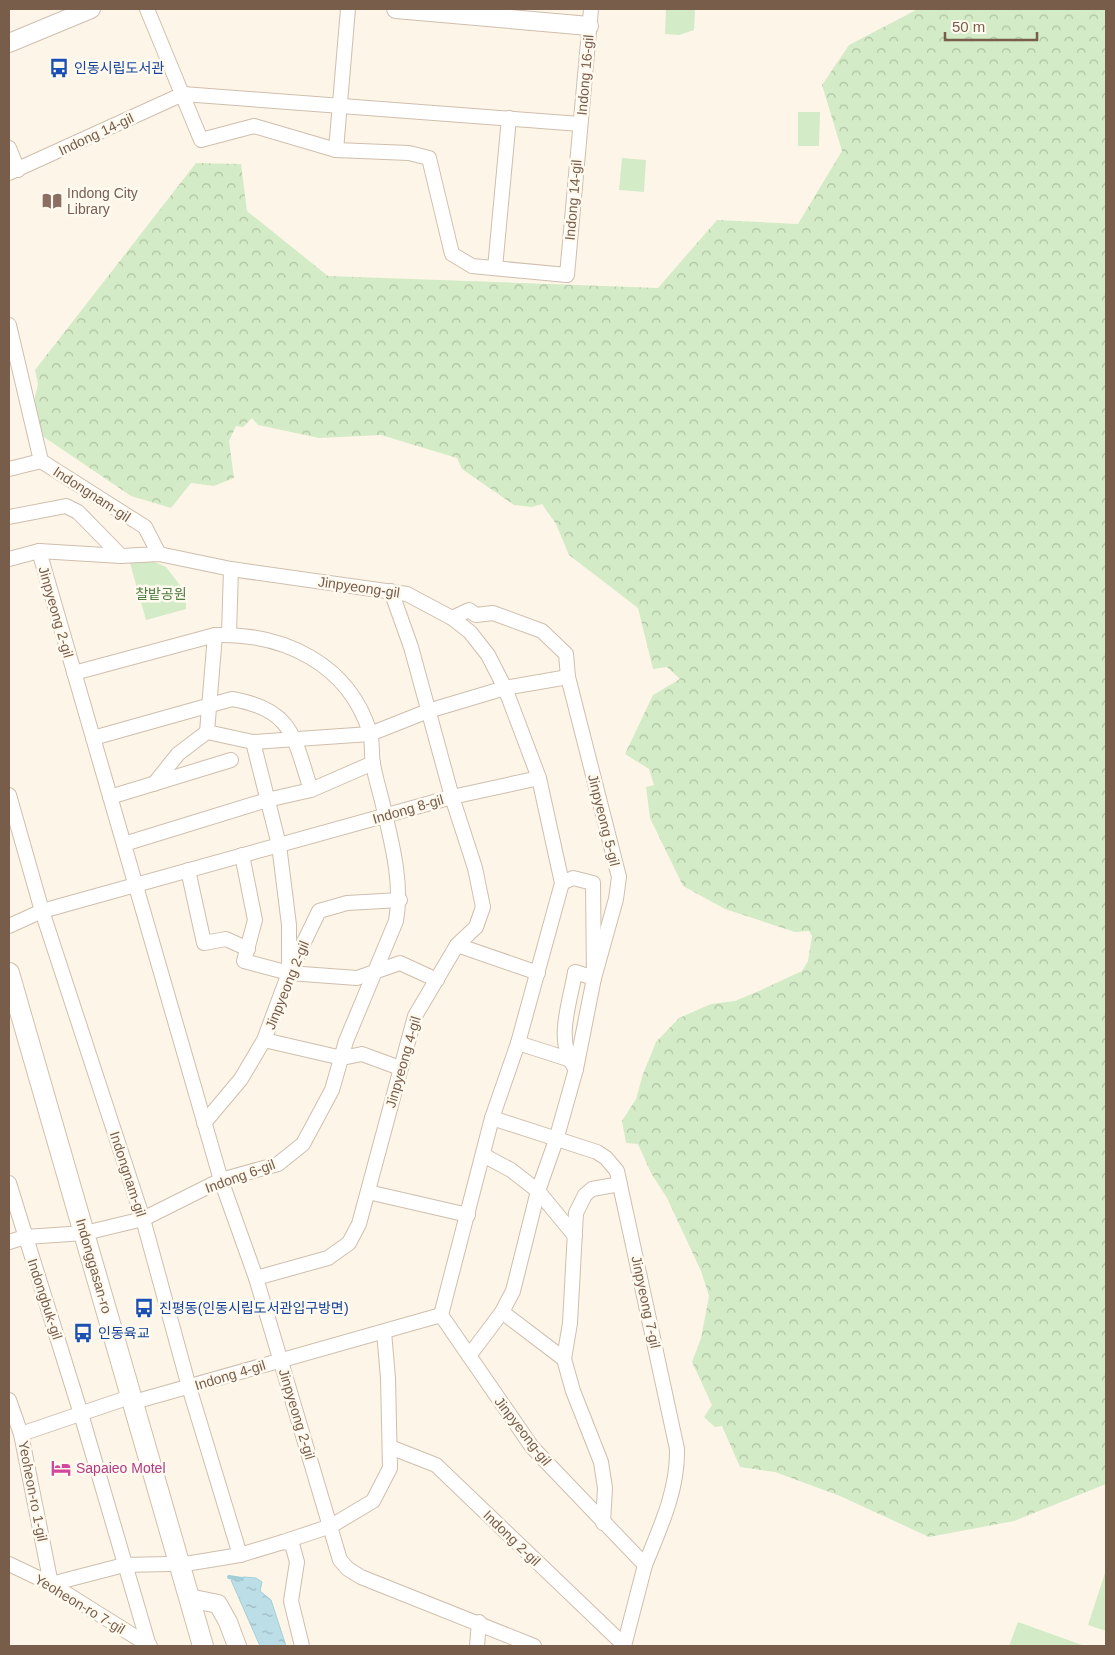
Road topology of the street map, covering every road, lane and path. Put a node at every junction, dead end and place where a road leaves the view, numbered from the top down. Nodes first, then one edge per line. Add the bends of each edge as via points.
1 (91, 9) edge
2 (147, 9) edge
3 (348, 9) edge
4 (396, 9) edge
5 (591, 9) edge
6 (589, 26) junction
7 (9, 43) edge
8 (183, 94) junction
9 (342, 106) junction
10 (509, 118) junction
11 (580, 124) junction
12 (9, 148) edge
13 (336, 150) junction
14 (13, 171) edge
15 (495, 268) junction
16 (9, 325) edge
17 (41, 461) junction
18 (9, 468) edge
19 (9, 517) edge
20 (39, 551) junction
21 (160, 554) junction
22 (121, 556) junction
23 (9, 559) edge
24 (231, 570) junction
25 (391, 591) junction
26 (452, 618) junction
27 (229, 634) junction
28 (215, 635) junction
29 (74, 673) junction
30 (568, 677) junction
31 (505, 688) junction
32 (209, 705) junction
33 (428, 711) junction
34 (207, 732) junction
35 (370, 734) junction
36 (93, 738) junction
37 (294, 738) junction
38 (253, 742) junction
39 (231, 760) dead end
40 (373, 763) junction
41 (539, 778) junction
42 (154, 784) junction
43 (311, 790) junction
44 (9, 795) edge
45 (110, 797) junction
46 (452, 797) junction
47 (267, 800) junction
48 (385, 816) junction
49 (124, 844) junction
50 (279, 845) junction
51 (242, 855) junction
52 (188, 870) junction
53 (562, 883) junction
54 (135, 885) junction
55 (400, 900) junction
56 (42, 911) junction
57 (9, 926) edge
58 (457, 945) junction
59 (246, 955) junction
60 (378, 970) junction
61 (289, 973) junction
62 (538, 973) junction
63 (9, 974) edge
64 (594, 978) junction
65 (437, 980) junction
66 (9, 1023) edge
67 (264, 1040) junction
68 (518, 1044) junction
69 (342, 1058) junction
70 (572, 1064) junction
71 (400, 1068) junction
72 (492, 1118) junction
73 (204, 1123) junction
74 (556, 1140) junction
75 (483, 1156) junction
76 (220, 1180) junction
77 (9, 1183) edge
78 (620, 1184) junction
79 (538, 1191) junction
80 (368, 1192) junction
81 (468, 1215) junction
82 (143, 1219) junction
83 (79, 1234) junction
84 (575, 1236) junction
85 (25, 1237) junction
86 (9, 1242) edge
87 (256, 1278) junction
88 (502, 1312) junction
89 (441, 1315) junction
90 (384, 1332) junction
91 (468, 1356) junction
92 (564, 1359) junction
93 (280, 1360) junction
94 (189, 1387) junction
95 (9, 1400) edge
96 (127, 1401) junction
97 (81, 1414) junction
98 (21, 1434) junction
99 (390, 1446) junction
100 (603, 1523) junction
101 (331, 1526) junction
102 (283, 1542) junction
103 (240, 1555) junction
104 (9, 1564) edge
105 (124, 1564) junction
106 (174, 1565) junction
107 (645, 1566) junction
108 (51, 1584) junction
109 (189, 1598) junction
110 (479, 1622) junction
111 (149, 1646) edge
112 (193, 1646) edge
113 (203, 1646) edge
114 (237, 1646) edge
115 (302, 1646) edge
116 (477, 1646) edge
117 (534, 1646) edge
118 (624, 1646) edge

1 - 7 street
2 - 8 street
3 - 9 street
4 - 6 street, Indong 16-gil
5 - 6 street, Indong 16-gil
6 - 11 street, Indong 16-gil
8 - 9 street, Indong 14-gil
8 - 13 street, Indong 14-gil via 201,140 254,126
8 - 14 street, Indong 14-gil
9 - 10 street, Indong 14-gil
9 - 13 street
10 - 11 street, Indong 14-gil
10 - 15 street
11 - 15 street, Indong 14-gil via 567,276
12 - 14 street
13 - 15 street, Indong 14-gil via 409,152 429,158 452,254 472,266
16 - 17 street
17 - 18 street, Indongnam-gil
17 - 21 street, Indongnam-gil via 145,527
19 - 22 street, Indongnam-gil via 66,506 78,512
20 - 22 street, Jinpyeong-gil
20 - 23 street, Jinpyeong-gil
20 - 29 street, Jinpyeong 2-gil
21 - 22 street, Jinpyeong-gil
21 - 24 street, Jinpyeong-gil
24 - 25 street, Jinpyeong-gil
24 - 27 street
25 - 26 street, Jinpyeong-gil via 407,594
25 - 33 street, Jinpyeong 4-gil via 411,647
26 - 30 street, Jinpyeong 5-gil via 469,610 476,615 492,613 542,631 566,654
26 - 31 street, Jinpyeong-gil via 470,632 488,655
27 - 28 street, Jinpyeong 2-gil
27 - 35 street, Jinpyeong 2-gil via 288,645 308,654 342,683 352,696
28 - 29 street, Jinpyeong 2-gil
28 - 32 street
29 - 36 street, Jinpyeong 2-gil
30 - 31 street
30 - 64 street, Jinpyeong 5-gil via 619,877
31 - 33 street
31 - 41 street, Jinpyeong-gil
32 - 34 street
32 - 36 street
32 - 37 street via 232,699 264,707 275,712
33 - 35 street
33 - 46 street, Jinpyeong 4-gil
34 - 38 street
34 - 42 street via 178,754
35 - 37 street
35 - 40 street, Jinpyeong 2-gil
36 - 45 street, Jinpyeong 2-gil
37 - 38 street
37 - 43 street
38 - 47 street
39 - 42 street
40 - 43 street
40 - 48 street, Jinpyeong 2-gil
41 - 46 street, Indong 8-gil
41 - 53 street, Jinpyeong-gil
42 - 45 street
43 - 47 street
44 - 56 street, Indongnam-gil
45 - 49 street, Jinpyeong 2-gil
46 - 48 street, Indong 8-gil
46 - 58 street, Jinpyeong 4-gil via 475,868 483,907 476,926
47 - 49 street
47 - 50 street
48 - 50 street, Indong 8-gil
48 - 55 street, Indong 6-gil
49 - 54 street, Jinpyeong 2-gil
50 - 51 street, Indong 8-gil
50 - 61 street via 289,925
51 - 52 street, Indong 8-gil
51 - 59 street via 255,920
52 - 54 street, Indong 8-gil
52 - 59 street via 204,943 226,939
53 - 62 street, Jinpyeong-gil
53 - 64 street via 573,878 593,883
54 - 56 street, Indong 8-gil
54 - 73 street, Jinpyeong 2-gil
55 - 60 street, Indong 6-gil
55 - 61 street, Jinpyeong 2-gil via 347,903 319,911
56 - 57 street, Indong 8-gil
56 - 82 street, Indongnam-gil
58 - 62 street
58 - 65 street, Jinpyeong 4-gil
59 - 61 street
60 - 61 street via 357,978
60 - 65 street via 400,963
60 - 69 street, Indong 6-gil via 346,1041
61 - 67 street, Jinpyeong 2-gil
62 - 68 street, Jinpyeong-gil
63 - 83 main road, Indonggasan-ro
64 - 70 street, Jinpyeong 5-gil
64 - 70 street via 575,972 564,1024
65 - 71 street, Jinpyeong 4-gil via 415,1016
66 - 83 main road, Indonggasan-ro
67 - 69 street
67 - 73 street, Jinpyeong 2-gil via 242,1079
68 - 70 street
68 - 72 street, Jinpyeong-gil
69 - 71 street via 362,1054
69 - 76 street, Indong 6-gil via 332,1090 303,1144 278,1164
70 - 74 street, Jinpyeong 5-gil
71 - 80 street, Jinpyeong 4-gil
72 - 74 street, Jinpyeong 7-gil
72 - 75 street, Jinpyeong-gil
73 - 76 street, Jinpyeong 2-gil
74 - 78 street, Jinpyeong 7-gil via 606,1158 617,1171
74 - 79 street
75 - 79 street via 511,1170
75 - 81 street, Jinpyeong-gil
76 - 82 street, Indong 6-gil
76 - 87 street, Jinpyeong 2-gil
77 - 85 street, Indongbuk-gil
78 - 84 street via 592,1188 585,1195 576,1213
78 - 107 street, Jinpyeong 7-gil via 678,1469
79 - 84 street
79 - 88 street via 513,1291
80 - 81 street
80 - 87 street, Jinpyeong 4-gil via 349,1243 328,1258
81 - 89 street, Jinpyeong-gil
82 - 83 street, Indong 6-gil
82 - 94 street, Indongnam-gil
83 - 85 street, Indong 6-gil
83 - 96 main road, Indonggasan-ro
84 - 92 street via 570,1323
85 - 86 street, Indong 6-gil
85 - 97 street, Indongbuk-gil
87 - 93 street, Jinpyeong 2-gil
88 - 91 street
88 - 92 street
89 - 90 street, Indong 4-gil
89 - 91 street, Jinpyeong-gil
90 - 93 street, Indong 4-gil
90 - 99 street
91 - 100 street, Jinpyeong-gil via 532,1447
92 - 100 street via 573,1391 602,1462 605,1488
93 - 94 street, Indong 4-gil
93 - 101 street, Jinpyeong 2-gil
94 - 96 street, Indong 4-gil
94 - 103 street, Indongnam-gil
95 - 98 street, Yeoheon-ro 1-gil
96 - 97 street, Indong 4-gil
96 - 106 main road, Indonggasan-ro
97 - 98 street
97 - 105 street, Indongbuk-gil
98 - 108 street, Yeoheon-ro 1-gil
99 - 101 street via 390,1468 373,1501
99 - 118 street, Indong 2-gil via 436,1465
100 - 107 street, Jinpyeong-gil
101 - 102 street
101 - 110 street, Jinpyeong 2-gil via 340,1560 348,1569 361,1577
102 - 103 street
102 - 115 street via 292,1544 297,1562 291,1601
103 - 106 street
104 - 108 street, Yeoheon-ro 7-gil
105 - 106 street
105 - 108 street
105 - 111 street, Indongbuk-gil
106 - 109 main road, Indonggasan-ro
106 - 112 main road, Indonggasan-ro
107 - 118 street
108 - 111 street, Yeoheon-ro 7-gil
109 - 113 main road, Indonggasan-ro
109 - 114 street via 218,1604
110 - 116 street
110 - 117 street, Jinpyeong 2-gil

